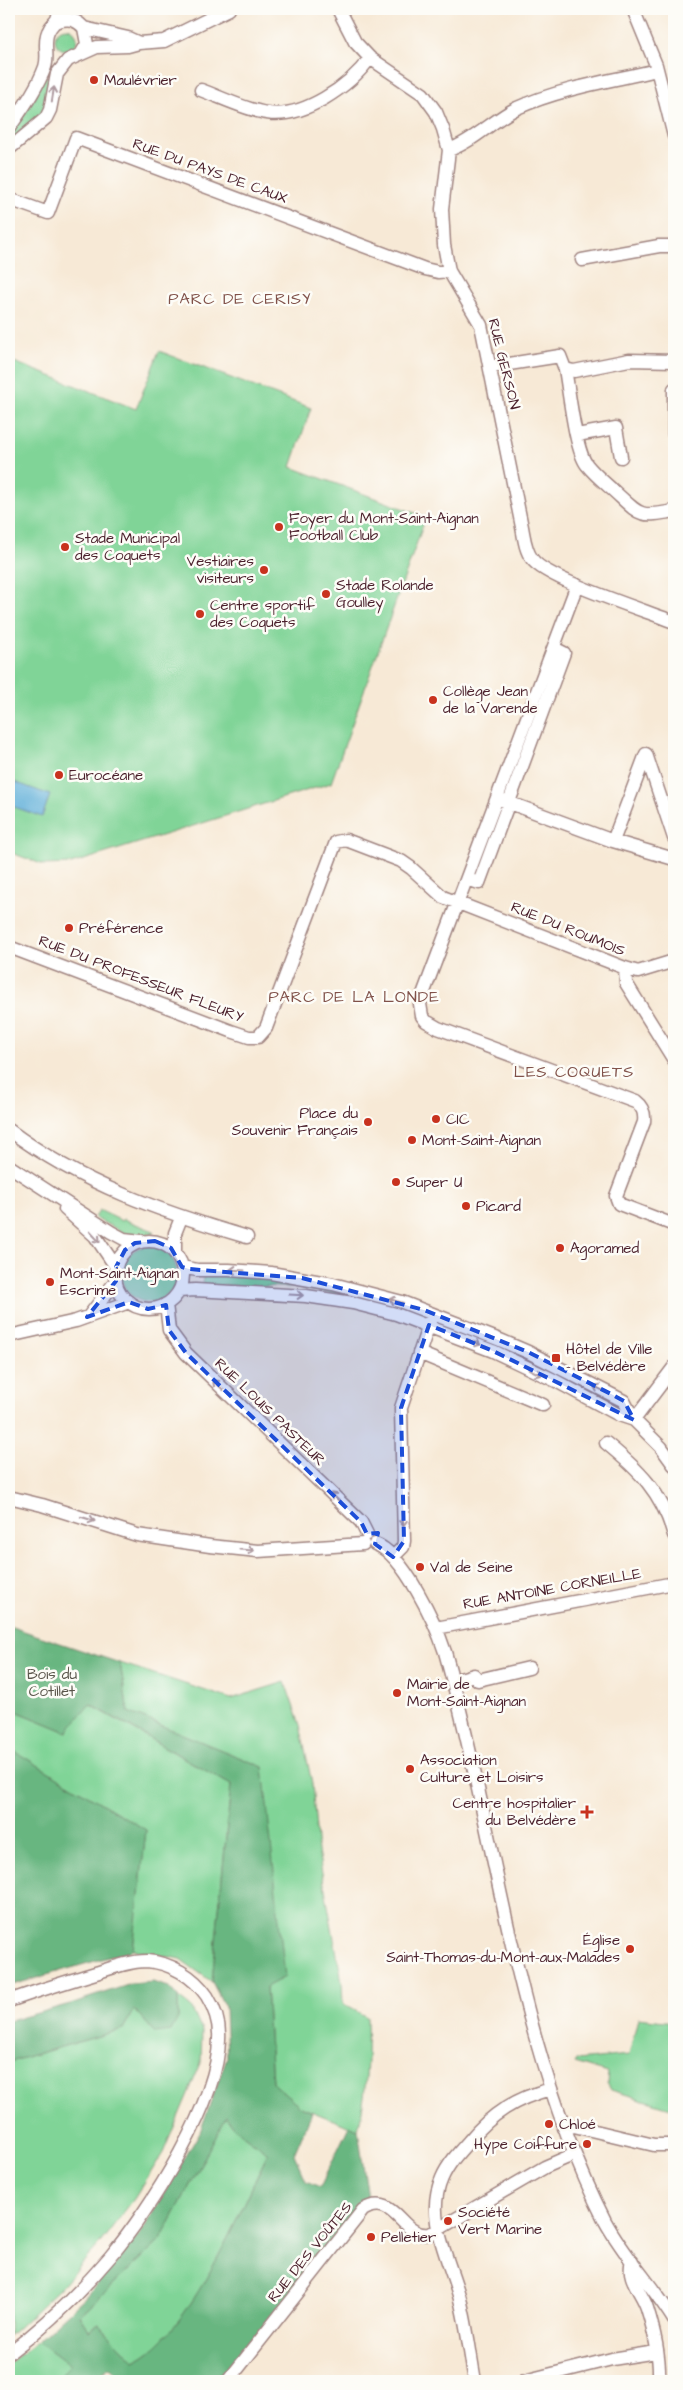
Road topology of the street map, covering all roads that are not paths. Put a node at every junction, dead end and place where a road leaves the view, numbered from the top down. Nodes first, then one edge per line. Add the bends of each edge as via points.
1 (229, 9) edge
2 (338, 9) edge
3 (633, 9) edge
4 (58, 15) edge
5 (77, 19) edge
6 (140, 43) junction
7 (47, 44) junction
8 (81, 54) junction
9 (370, 58) junction
10 (68, 60) junction
11 (657, 70) junction
12 (201, 90) dead end
13 (671, 109) edge
14 (9, 128) edge
15 (674, 136) edge
16 (9, 149) edge
17 (448, 150) junction
18 (9, 199) edge
19 (674, 246) edge
20 (582, 260) dead end
21 (449, 271) junction
22 (674, 361) edge
23 (490, 367) junction
24 (565, 369) junction
25 (674, 389) edge
26 (577, 435) junction
27 (674, 435) edge
28 (621, 457) dead end
29 (674, 511) edge
30 (577, 586) junction
31 (674, 622) edge
32 (503, 800) junction
33 (674, 838) edge
34 (339, 840) joint
35 (613, 841) junction
36 (674, 859) edge
37 (458, 902) junction
38 (9, 946) edge
39 (674, 961) edge
40 (625, 968) junction
41 (674, 1060) edge
42 (9, 1130) edge
43 (9, 1166) edge
44 (46, 1192) junction
45 (181, 1218) junction
46 (674, 1225) edge
47 (175, 1233) junction
48 (247, 1237) dead end
49 (142, 1241) junction
50 (159, 1242) junction
51 (176, 1253) junction
52 (116, 1266) junction
53 (182, 1267) junction
54 (116, 1281) junction
55 (179, 1291) junction
56 (129, 1302) junction
57 (166, 1304) junction
58 (88, 1318) junction
59 (431, 1319) junction
60 (9, 1336) edge
61 (419, 1353) junction
62 (674, 1367) edge
63 (543, 1405) dead end
64 (634, 1420) junction
65 (606, 1443) dead end
66 (674, 1465) edge
67 (9, 1497) edge
68 (674, 1535) edge
69 (368, 1541) junction
70 (393, 1557) junction
71 (674, 1583) edge
72 (436, 1628) junction
73 (529, 1668) dead end
74 (453, 1681) junction
75 (9, 2001) edge
76 (551, 2089) junction
77 (564, 2128) junction
78 (674, 2145) edge
79 (568, 2157) dead end
80 (438, 2230) junction
81 (632, 2261) junction
82 (674, 2300) edge
83 (660, 2301) junction
84 (674, 2320) edge
85 (656, 2352) junction
86 (9, 2353) edge
87 (228, 2381) edge
88 (475, 2381) edge
89 (524, 2381) edge
90 (659, 2381) edge

1 - 6 street via 164,42
2 - 9 street, RUE GERSON via 355,42
3 - 11 street
4 - 5 street via 64,19
4 - 7 street via 48,32
5 - 6 street
5 - 8 street via 87,44
6 - 8 street via 97,47
7 - 10 street via 53,54
7 - 14 street via 44,68
8 - 10 street
9 - 12 street via 360,72 336,91 287,113 268,114
9 - 17 street, RUE GERSON via 423,94 436,112
16 -> 10 street via 46,118 57,74
11 - 13 street
11 - 17 street via 544,96 515,110 461,146
13 - 15 street
17 - 21 street, RUE GERSON via 442,209
18 - 21 street, RUE DU PAYS DE CAUX via 48,214 76,138 425,269
19 - 20 street
21 - 23 street, RUE GERSON via 481,325
22 - 24 street via 629,360 574,371
23 - 24 street via 560,356
23 - 30 street, RUE GERSON via 526,548 540,568
24 - 26 street
25 - 27 street
26 - 28 street via 616,428
26 - 29 street via 586,464 633,509 650,516
30 - 31 street, RUE GERSON
30 - 32 street
32 - 35 street
32 - 37 street
33 - 35 street via 646,754
34 - 37 street, RUE DU ROUMOIS via 401,862 439,895
34 - 38 street, RUE DU PROFESSEUR FLEURY via 266,1028 258,1036 240,1034
35 - 36 street
37 - 40 street, RUE DU ROUMOIS
37 - 46 street via 422,997 422,1016 438,1028 640,1106 644,1111 644,1122 616,1196 619,1204
39 - 40 street via 638,972
40 - 41 street, RUE DU ROUMOIS via 626,983
42 - 45 street via 88,1180
43 - 44 street
44 - 49 street via 118,1236
44 -> 52 street via 95,1236
45 - 47 street
45 - 48 street
47 - 50 street
47 - 51 street
49 - 50 street
49 - 52 street via 125,1250
50 - 51 street
51 - 53 street
52 - 54 street
53 - 55 street
59 -> 53 street via 357,1290 302,1278
54 - 56 street via 120,1293
54 - 58 street
55 - 57 street
55 -> 59 street via 330,1298
56 - 57 street via 148,1309
56 - 58 street
69 -> 57 street, RUE LOUIS PASTEUR via 361,1522 186,1353 169,1330
58 - 60 street
59 - 61 street
59 - 64 street
61 - 63 street
61 -> 70 street via 401,1408 404,1541 403,1548
62 - 64 street
64 - 66 street
65 - 68 street via 637,1468 659,1497
67 -> 69 street via 137,1535 210,1546 258,1551
69 - 70 street, RUE LOUIS PASTEUR
70 - 72 street, RUE LOUIS PASTEUR via 421,1597
71 - 72 street, RUE ANTOINE CORNEILLE
72 - 74 street, RUE LOUIS PASTEUR
73 - 74 street via 487,1679 478,1680 474,1675
74 - 76 street, RUE LOUIS PASTEUR via 531,2021
75 - 86 street via 146,1961 179,1970 191,1978 205,1994 216,2017 220,2038 217,2062 196,2120 145,2211 112,2256 76,2295
76 - 77 street, RUE LOUIS PASTEUR
76 - 80 street via 512,2103 493,2115 454,2159 442,2178 438,2192
77 - 78 street via 574,2126 654,2145
77 - 81 street, RUE LOUIS PASTEUR via 606,2222
79 - 80 street
80 - 87 street, RUE DES VOÛTES via 424,2235 416,2233 382,2205 372,2205 363,2210
80 - 88 street via 460,2300
81 - 83 street, RUE LOUIS PASTEUR
81 - 85 street via 630,2273 647,2306
82 - 83 street
83 - 84 street, RUE LOUIS PASTEUR
85 - 89 street via 612,2359
85 - 90 street

